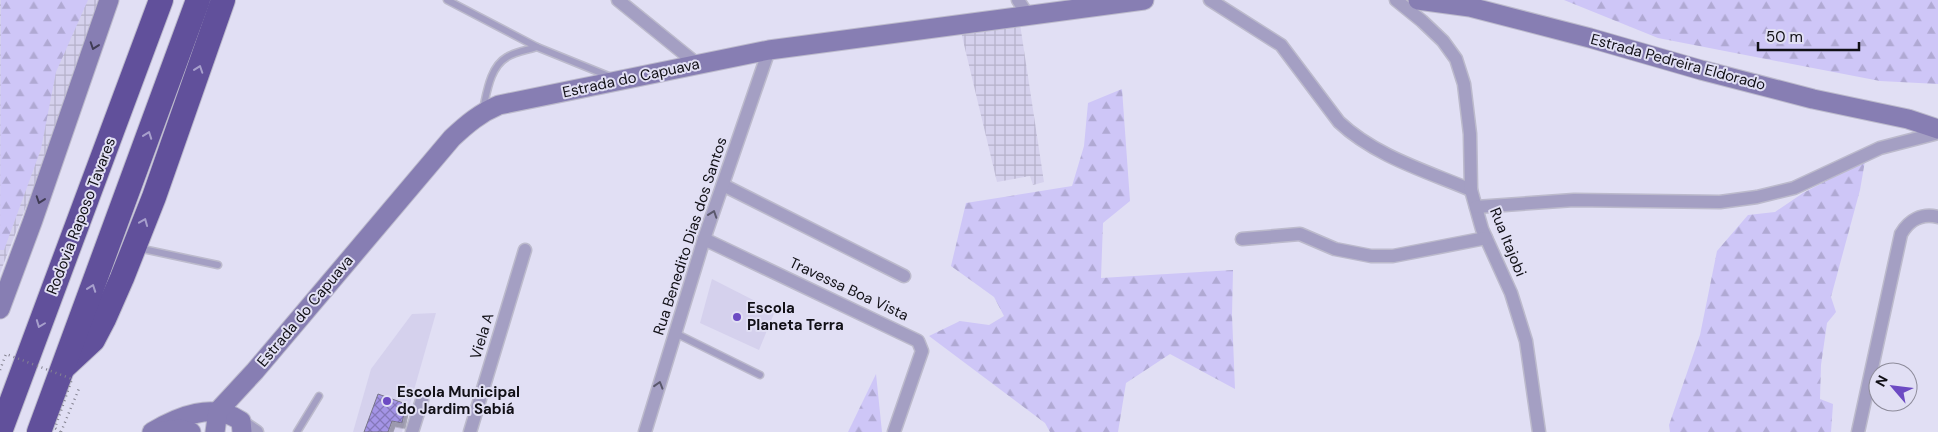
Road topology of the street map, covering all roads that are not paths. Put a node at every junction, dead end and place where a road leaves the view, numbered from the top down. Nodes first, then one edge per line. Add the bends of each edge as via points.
1 (110, 0) edge
2 (151, 0) edge
3 (161, 0) edge
4 (198, 0) edge
5 (223, 0) edge
6 (447, 0) edge
7 (618, 0) edge
8 (1144, 0) edge
9 (1210, 0) edge
10 (1396, 0) edge
11 (1418, 0) edge
12 (1022, 7) edge
13 (537, 47) junction
14 (769, 50) junction
15 (697, 64) junction
16 (618, 80) junction
17 (125, 98) junction
18 (482, 113) junction
19 (1938, 129) edge
20 (1938, 133) edge
21 (723, 185) junction
22 (1471, 190) junction
23 (1476, 207) junction
24 (1938, 217) edge
25 (1486, 238) junction
26 (704, 239) junction
27 (1242, 239) dead end
28 (134, 247) junction
29 (526, 250) dead end
30 (218, 265) dead end
31 (904, 276) dead end
32 (0, 309) edge
33 (675, 333) junction
34 (62, 369) junction
35 (760, 375) dead end
36 (240, 387) junction
37 (319, 396) dead end
38 (422, 400) dead end
39 (218, 411) junction
40 (242, 427) edge
41 (0, 432) edge
42 (39, 432) edge
43 (152, 432) edge
44 (157, 432) edge
45 (191, 432) edge
46 (215, 432) edge
47 (257, 432) edge
48 (297, 432) edge
49 (412, 432) edge
50 (470, 432) edge
51 (645, 432) edge
52 (894, 432) edge
53 (1539, 432) edge
54 (1858, 432) edge

1 -> 32 street
2 - 17 street
3 - 17 highway, Rodovia Raposo Tavares
34 -> 4 highway
28 -> 5 highway
6 - 13 lane
7 - 15 street
8 - 12 street, Estrada do Capuava
9 - 22 street via 1281,45 1350,132 1385,154
10 - 22 street, Rua Itajobi via 1436,34 1456,59 1464,84 1469,125
11 - 19 street, Estrada Pedreira Eldorado via 1470,7 1813,99 1908,119
12 - 14 street, Estrada do Capuava
13 - 16 lane
13 - 18 lane via 507,57 500,64 489,82
14 - 15 street, Estrada do Capuava
14 - 21 street, Rua Benedito Dias dos Santos
15 - 16 street, Estrada do Capuava
16 - 18 street, Estrada do Capuava via 499,105
17 -> 41 highway, Rodovia Raposo Tavares
18 - 36 street, Estrada do Capuava via 452,138
20 - 23 street via 1880,148 1794,188 1757,197 1720,202 1574,200
26 -> 21 street, Rua Benedito Dias dos Santos
21 - 31 street
22 - 23 street, Rua Itajobi
23 - 25 street, Rua Itajobi
24 - 54 street via 1922,216 1909,223 1901,234
25 - 27 street via 1393,256 1371,256 1335,249 1300,234
25 - 53 street, Rua Itajobi via 1511,293 1526,341
26 - 33 street, Rua Benedito Dias dos Santos
26 - 52 street, Travessa Boa Vista via 918,341 922,351
28 - 30 lane
28 - 34 highway via 93,340
29 - 50 street, Viela A
33 - 35 lane
51 -> 33 street, Rua Benedito Dias dos Santos
34 - 42 highway
36 - 39 street, Estrada do Capuava
36 - 40 street
37 - 48 lane
38 - 49 street
39 - 40 street via 234,416
39 - 43 street via 183,416
39 - 46 street
40 - 47 street
44 - 45 street via 180,429

